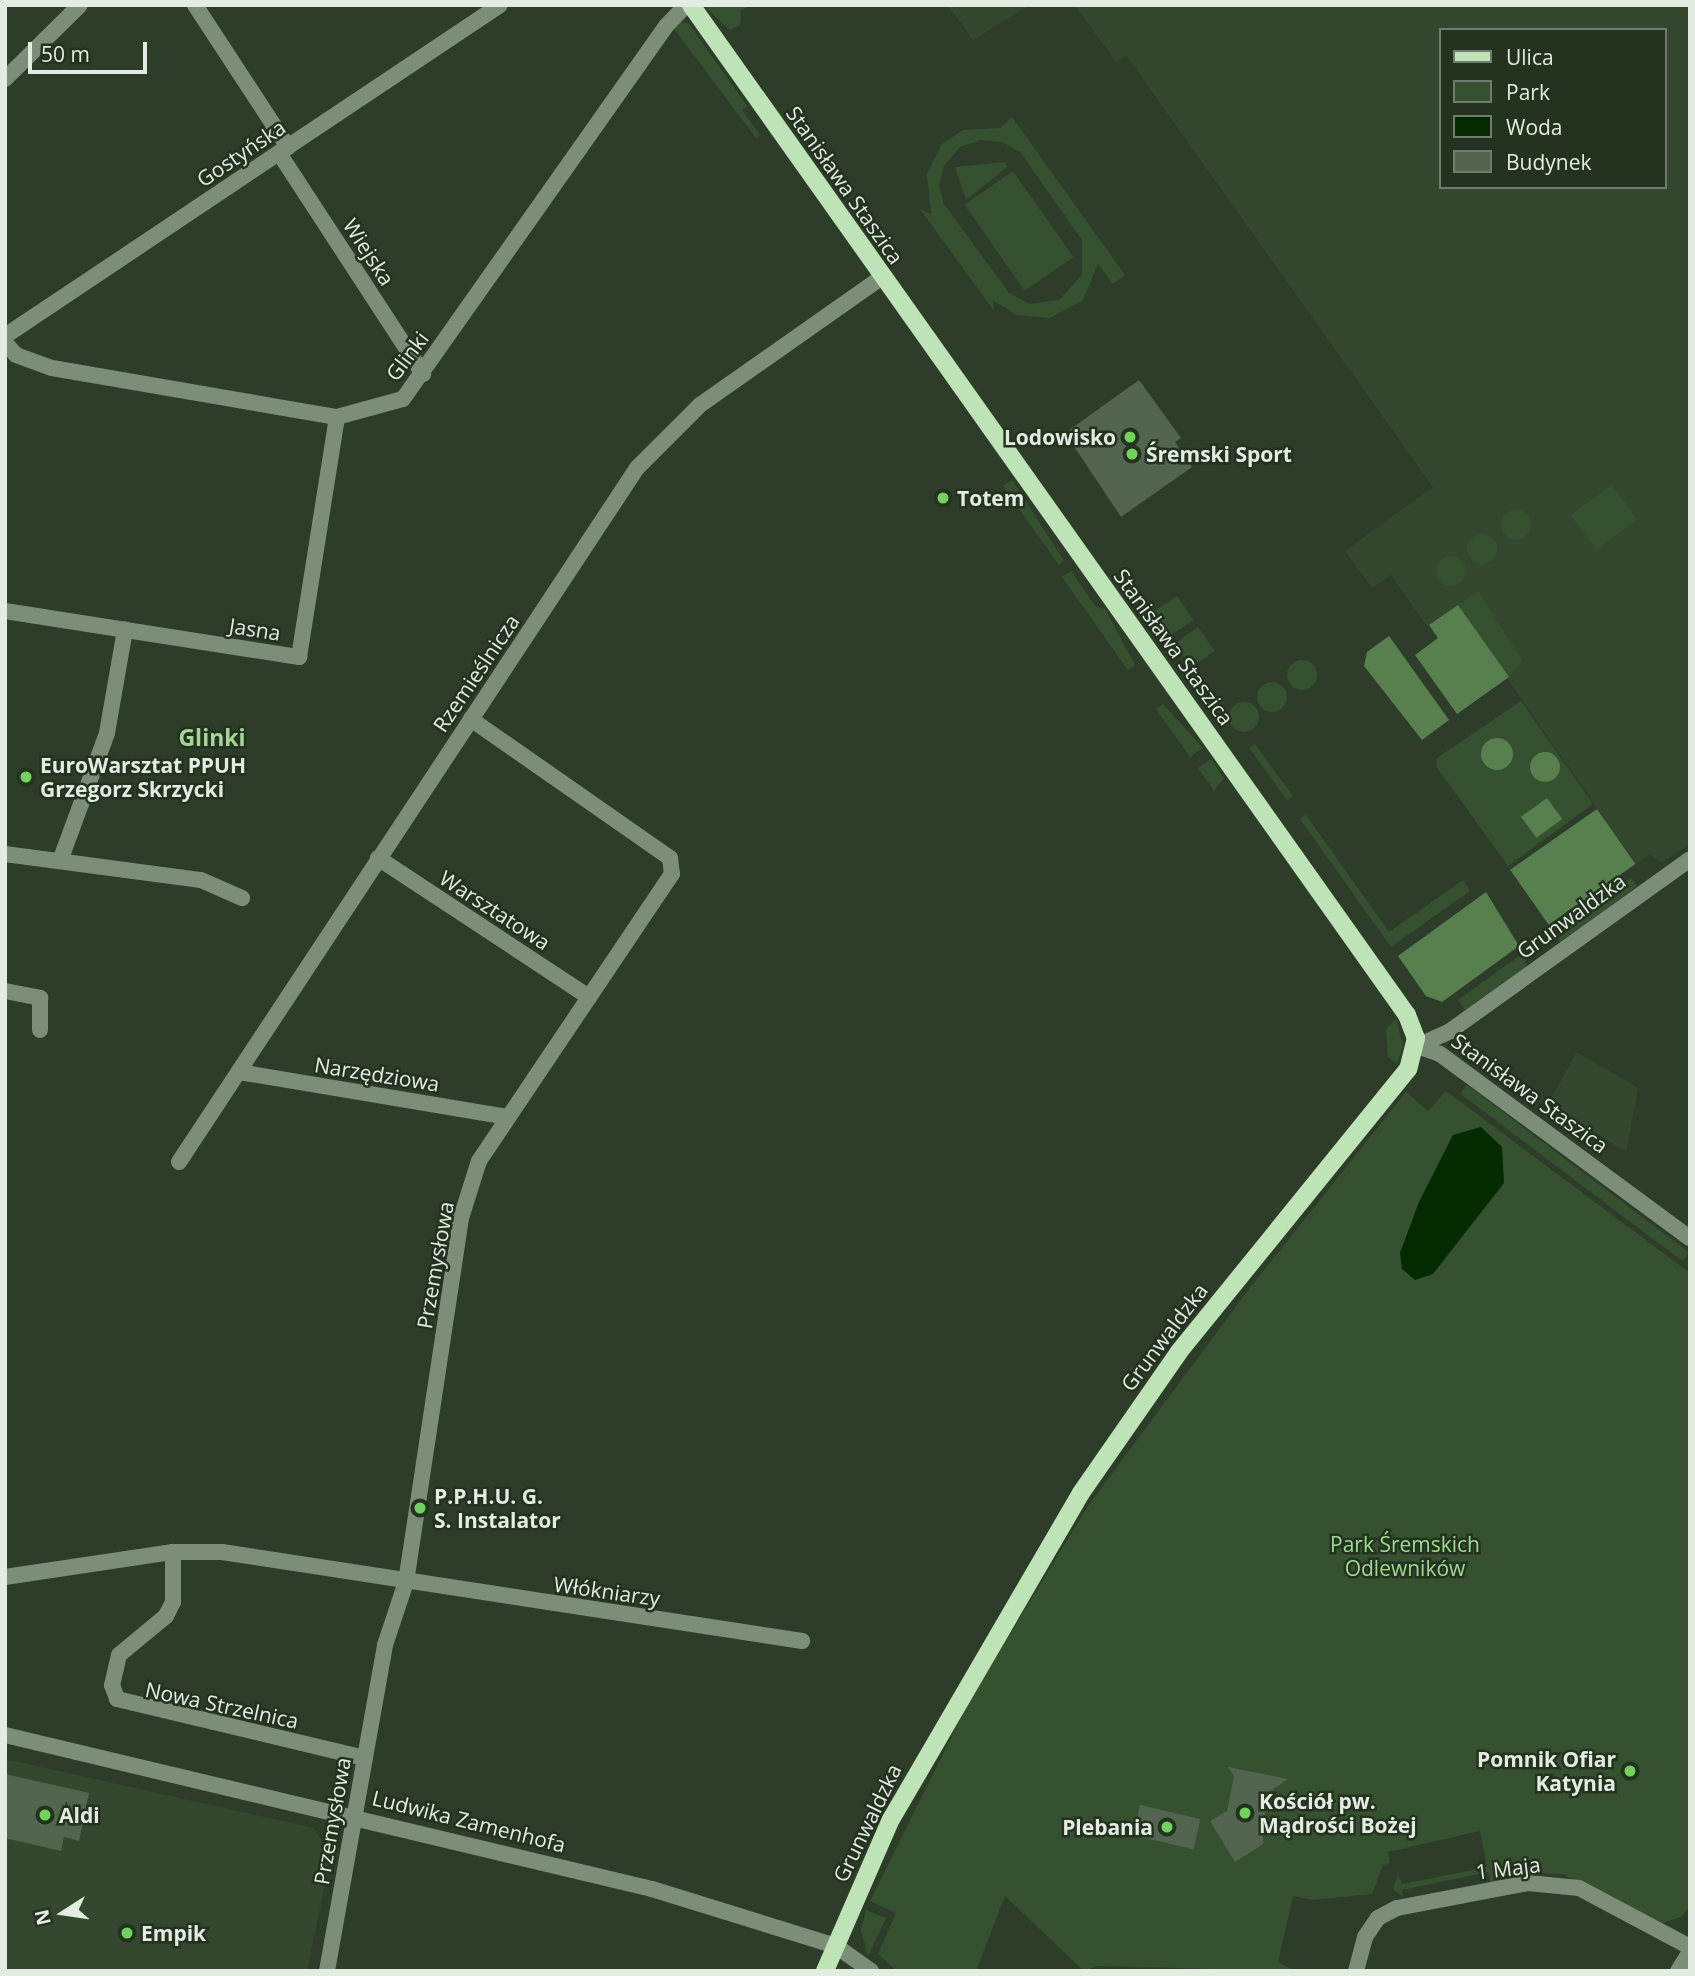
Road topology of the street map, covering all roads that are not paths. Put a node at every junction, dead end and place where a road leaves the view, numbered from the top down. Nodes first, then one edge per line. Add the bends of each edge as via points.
1 (80, 5) edge
2 (195, 5) edge
3 (500, 5) edge
4 (689, 5) edge
5 (5, 79) edge
6 (284, 150) junction
7 (882, 277) junction
8 (5, 336) edge
9 (5, 343) edge
10 (423, 374) junction
11 (337, 417) junction
12 (5, 611) edge
13 (125, 630) junction
14 (471, 719) junction
15 (5, 854) edge
16 (378, 858) junction
17 (1690, 859) edge
18 (60, 861) junction
19 (242, 898) dead end
20 (5, 991) edge
21 (589, 996) junction
22 (40, 1030) dead end
23 (1417, 1046) junction
24 (239, 1072) junction
25 (508, 1117) junction
26 (179, 1162) dead end
27 (1690, 1238) edge
28 (173, 1552) junction
29 (5, 1577) edge
30 (406, 1582) junction
31 (802, 1641) dead end
32 (5, 1735) edge
33 (365, 1758) junction
34 (355, 1814) junction
35 (836, 1946) junction
36 (1690, 1950) edge
37 (327, 1971) edge
38 (825, 1971) edge
39 (871, 1971) edge
40 (1356, 1971) edge
41 (1678, 1971) edge

1 - 5 street
2 - 6 street, Wiejska
3 - 6 street, Gostyńska
4 - 7 main road, Stanisława Staszica
4 - 10 street, Glinki via 666,26
6 - 8 street, Gostyńska
6 - 10 street, Wiejska
7 - 14 street, Rzemieślnicza via 700,405 667,434 637,468
7 - 23 main road, Stanisława Staszica via 1407,1015
9 - 11 street, Glinki via 16,355 52,368
10 - 11 street, Glinki via 403,398
11 - 13 street, Jasna via 299,657
12 - 13 street, Jasna
13 - 18 street via 107,733
14 - 16 street, Rzemieślnicza
14 - 21 street, Przemysłowa via 670,858 672,874 666,887
15 - 18 street
16 - 21 street, Warsztatowa
16 - 24 street, Rzemieślnicza
17 - 23 street, Grunwaldzka via 1450,1031
18 - 19 street via 207,881
20 - 22 street via 40,998
21 - 25 street, Przemysłowa
23 - 27 street, Stanisława Staszica via 1440,1054
23 - 35 main road, Grunwaldzka via 1408,1069 1179,1353 1081,1493 891,1819
24 - 25 street, Narzędziowa
24 - 26 street, Rzemieślnicza
25 - 30 street, Przemysłowa via 479,1161 461,1219
28 - 29 street
28 - 30 street via 222,1552
28 - 33 street, Nowa Strzelnica via 173,1602 166,1616 119,1656 113,1685 125,1705
30 - 31 street, Włókniarzy
30 - 33 street, Przemysłowa via 385,1645
32 - 34 street, Ludwika Zamenhofa
33 - 34 street, Przemysłowa
34 - 35 street, Ludwika Zamenhofa via 652,1889
34 - 37 street, Przemysłowa
35 - 38 main road, Grunwaldzka
35 - 39 street
36 - 40 street, 1 Maja via 1579,1888 1528,1883 1397,1908 1378,1918 1365,1937
36 - 41 street

